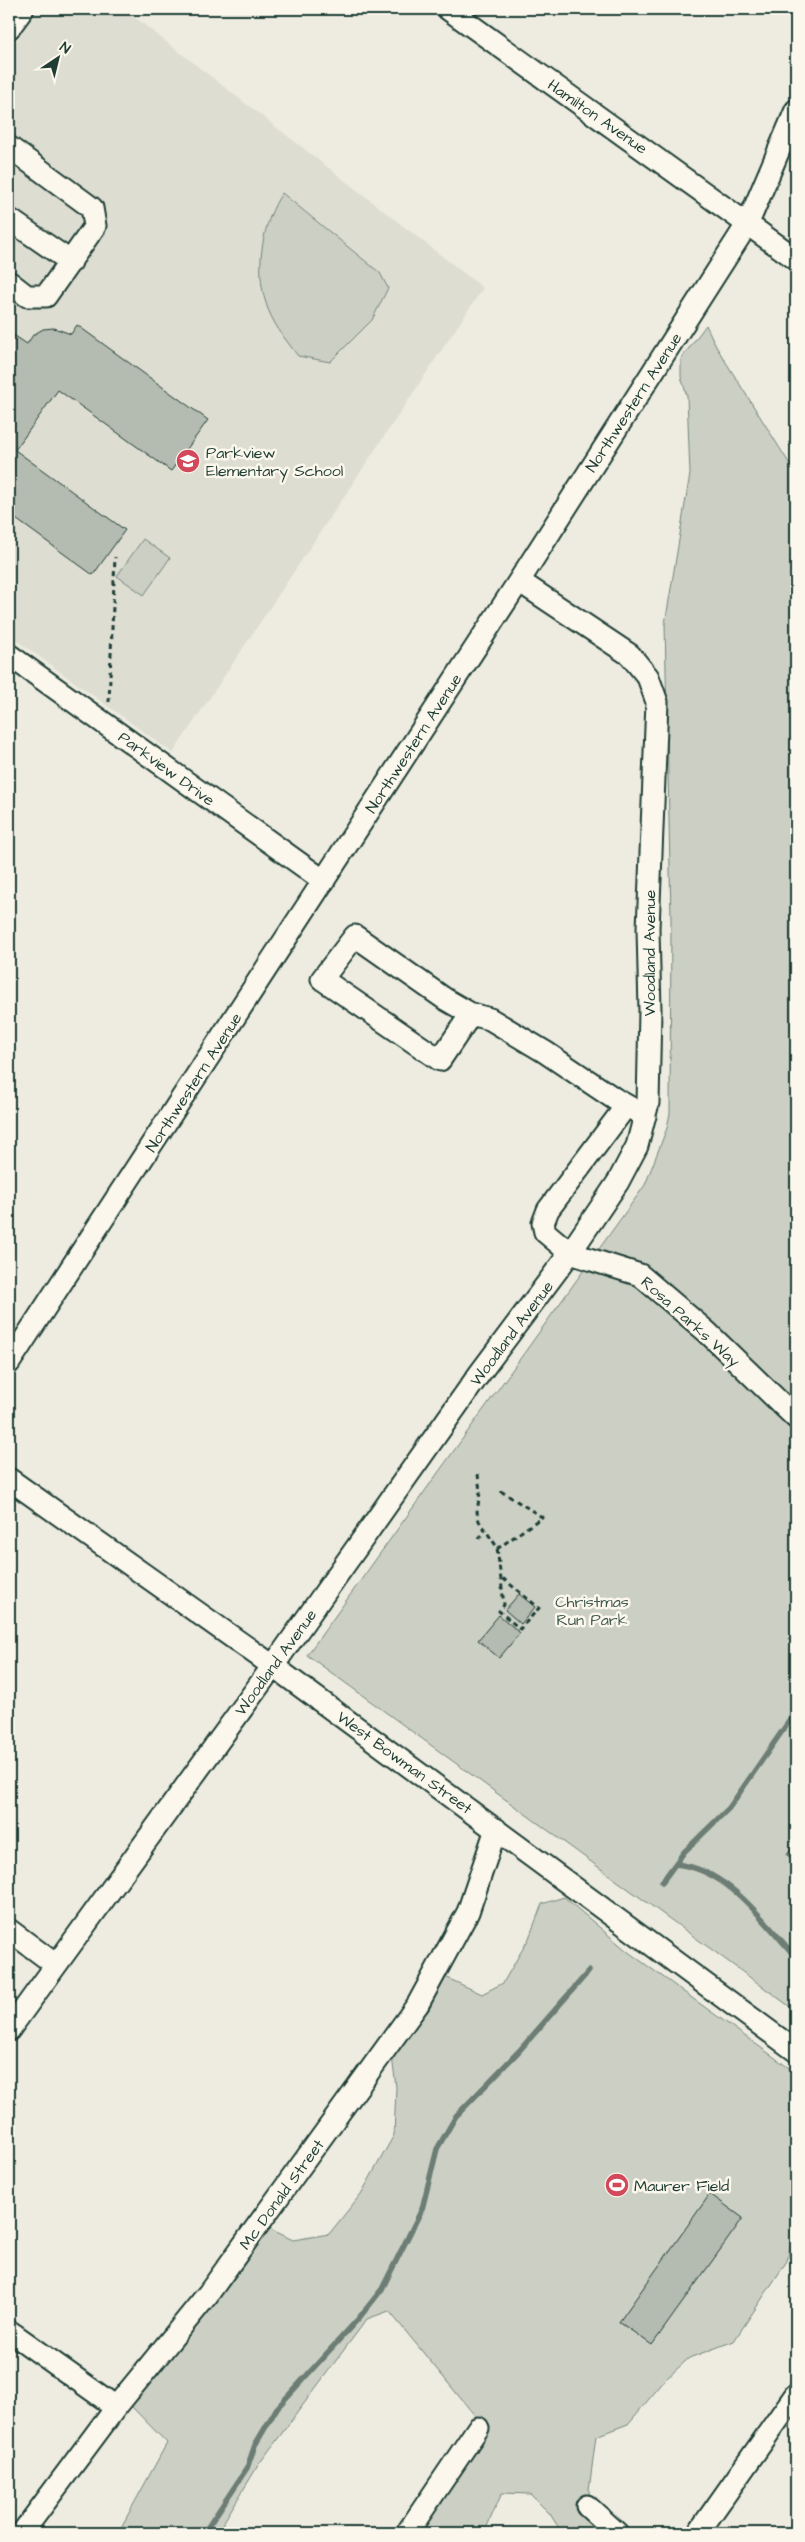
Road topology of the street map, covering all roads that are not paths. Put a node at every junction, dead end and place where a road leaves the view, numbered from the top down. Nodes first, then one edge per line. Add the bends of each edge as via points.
1 (23, 9) edge
2 (448, 9) edge
3 (9, 28) edge
4 (796, 110) edge
5 (9, 147) edge
6 (9, 219) edge
7 (748, 223) junction
8 (796, 259) edge
9 (71, 262) junction
10 (9, 282) edge
11 (519, 581) junction
12 (9, 655) edge
13 (324, 881) junction
14 (470, 1014) junction
15 (626, 1106) junction
16 (645, 1116) junction
17 (570, 1253) junction
18 (9, 1363) edge
19 (796, 1418) edge
20 (9, 1479) edge
21 (273, 1666) junction
22 (496, 1829) junction
23 (9, 1930) edge
24 (56, 1965) junction
25 (9, 2030) edge
26 (796, 2051) edge
27 (9, 2331) edge
28 (796, 2394) edge
29 (116, 2407) junction
30 (478, 2428) dead end
31 (586, 2506) dead end
32 (22, 2533) edge
33 (407, 2533) edge
34 (617, 2533) edge
35 (698, 2533) edge

1 - 3 street
2 - 7 street, Hamilton Avenue
4 - 7 street, Northwestern Avenue
5 - 9 street via 92,208 95,226
6 - 9 street
7 - 8 street, Hamilton Avenue
7 - 11 street, Northwestern Avenue
9 - 10 street via 46,296 27,296
11 - 13 street, Northwestern Avenue
11 - 16 street, Woodland Avenue via 630,656 648,677 657,702 648,929 648,1103
12 - 13 street, Parkview Drive
13 - 18 street, Northwestern Avenue
14 - 14 street via 355,936 322,980 440,1060
14 - 15 street via 490,1019
15 - 16 street
15 - 17 street via 548,1210 543,1222 545,1232
16 - 17 street, Woodland Avenue via 637,1146 618,1182
17 - 19 street, Rosa Parks Way via 640,1274 707,1332
17 - 21 street, Woodland Avenue via 480,1373
20 - 21 street, West Bowman Street
21 - 22 street, West Bowman Street
21 - 24 street, Woodland Avenue
22 - 26 street, West Bowman Street
22 - 29 street, Mc Donald Street via 468,1912 418,2004 208,2294
23 - 24 street
24 - 25 street, Woodland Avenue
27 - 29 street
28 - 35 street
29 - 32 street, Mc Donald Street
30 - 33 street
31 - 34 street

